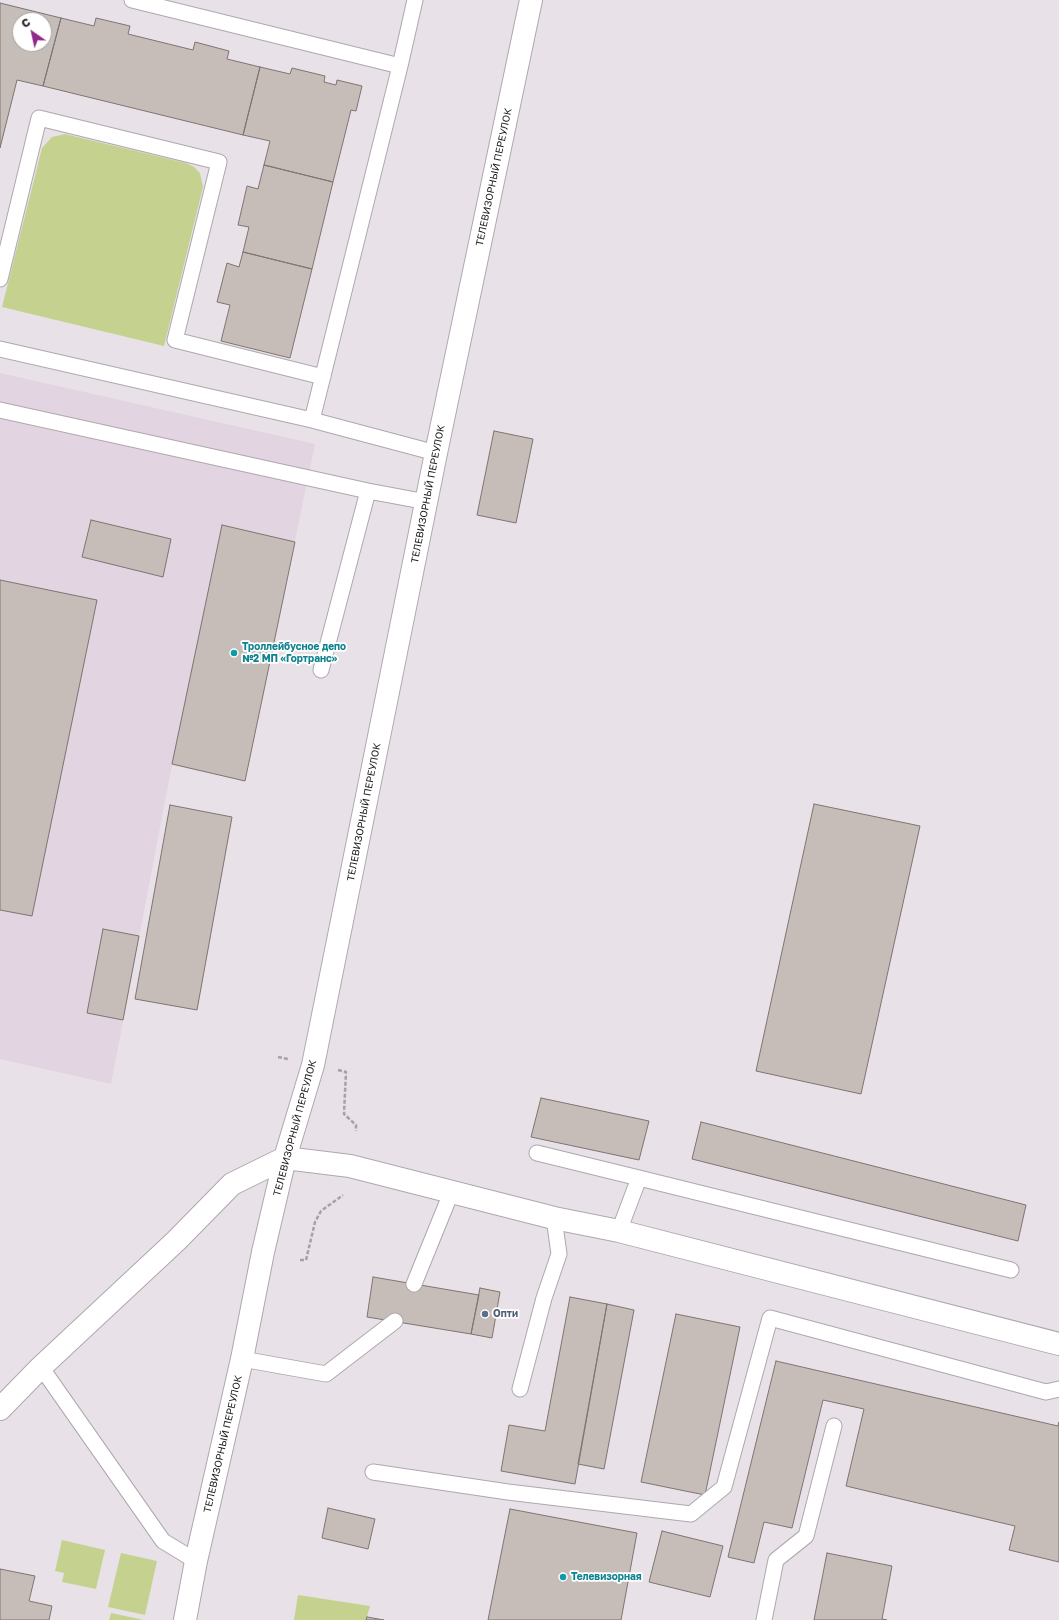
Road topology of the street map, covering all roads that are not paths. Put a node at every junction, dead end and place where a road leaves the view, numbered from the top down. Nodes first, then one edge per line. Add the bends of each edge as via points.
1 (132, 0) edge
2 (531, 0) edge
3 (412, 1) edge
4 (400, 66) junction
5 (0, 279) edge
6 (0, 349) edge
7 (323, 376) junction
8 (0, 410) edge
9 (312, 420) junction
10 (436, 453) junction
11 (368, 491) junction
12 (427, 502) junction
13 (320, 670) dead end
14 (537, 1153) dead end
15 (285, 1158) junction
16 (639, 1178) junction
17 (451, 1193) junction
18 (554, 1218) junction
19 (619, 1231) junction
20 (1011, 1270) dead end
21 (414, 1284) dead end
22 (395, 1321) dead end
23 (1059, 1344) edge
24 (242, 1359) junction
25 (41, 1367) junction
26 (520, 1389) dead end
27 (1059, 1389) edge
28 (0, 1410) edge
29 (834, 1426) dead end
30 (373, 1472) dead end
31 (196, 1561) junction
32 (185, 1620) edge
33 (764, 1620) edge

1 - 4 lane
2 - 10 street, ТЕЛЕВИЗОРНЫЙ ПЕРЕУЛОК
3 - 4 lane
4 - 7 lane
5 - 7 lane via 39,118 219,162 175,340
6 - 9 lane
7 - 9 lane
8 - 11 lane
9 - 10 lane
10 - 12 street, ТЕЛЕВИЗОРНЫЙ ПЕРЕУЛОК
11 - 12 lane
11 - 13 lane
12 - 15 street, ТЕЛЕВИЗОРНЫЙ ПЕРЕУЛОК via 313,1065
14 - 16 lane
15 - 17 street via 350,1166
15 - 24 street, ТЕЛЕВИЗОРНЫЙ ПЕРЕУЛОК
15 - 25 street via 232,1184
16 - 19 lane
16 - 20 lane
17 - 18 street
17 - 21 lane
18 - 19 street
18 - 26 lane via 559,1254 544,1298
19 - 23 street
22 - 24 lane via 326,1374
24 - 31 street, ТЕЛЕВИЗОРНЫЙ ПЕРЕУЛОК
25 - 28 street
25 - 31 lane via 163,1541
27 - 30 lane via 1046,1392 770,1318 724,1487 691,1514 508,1492
29 - 33 lane via 806,1536 776,1560
31 - 32 street, ТЕЛЕВИЗОРНЫЙ ПЕРЕУЛОК

